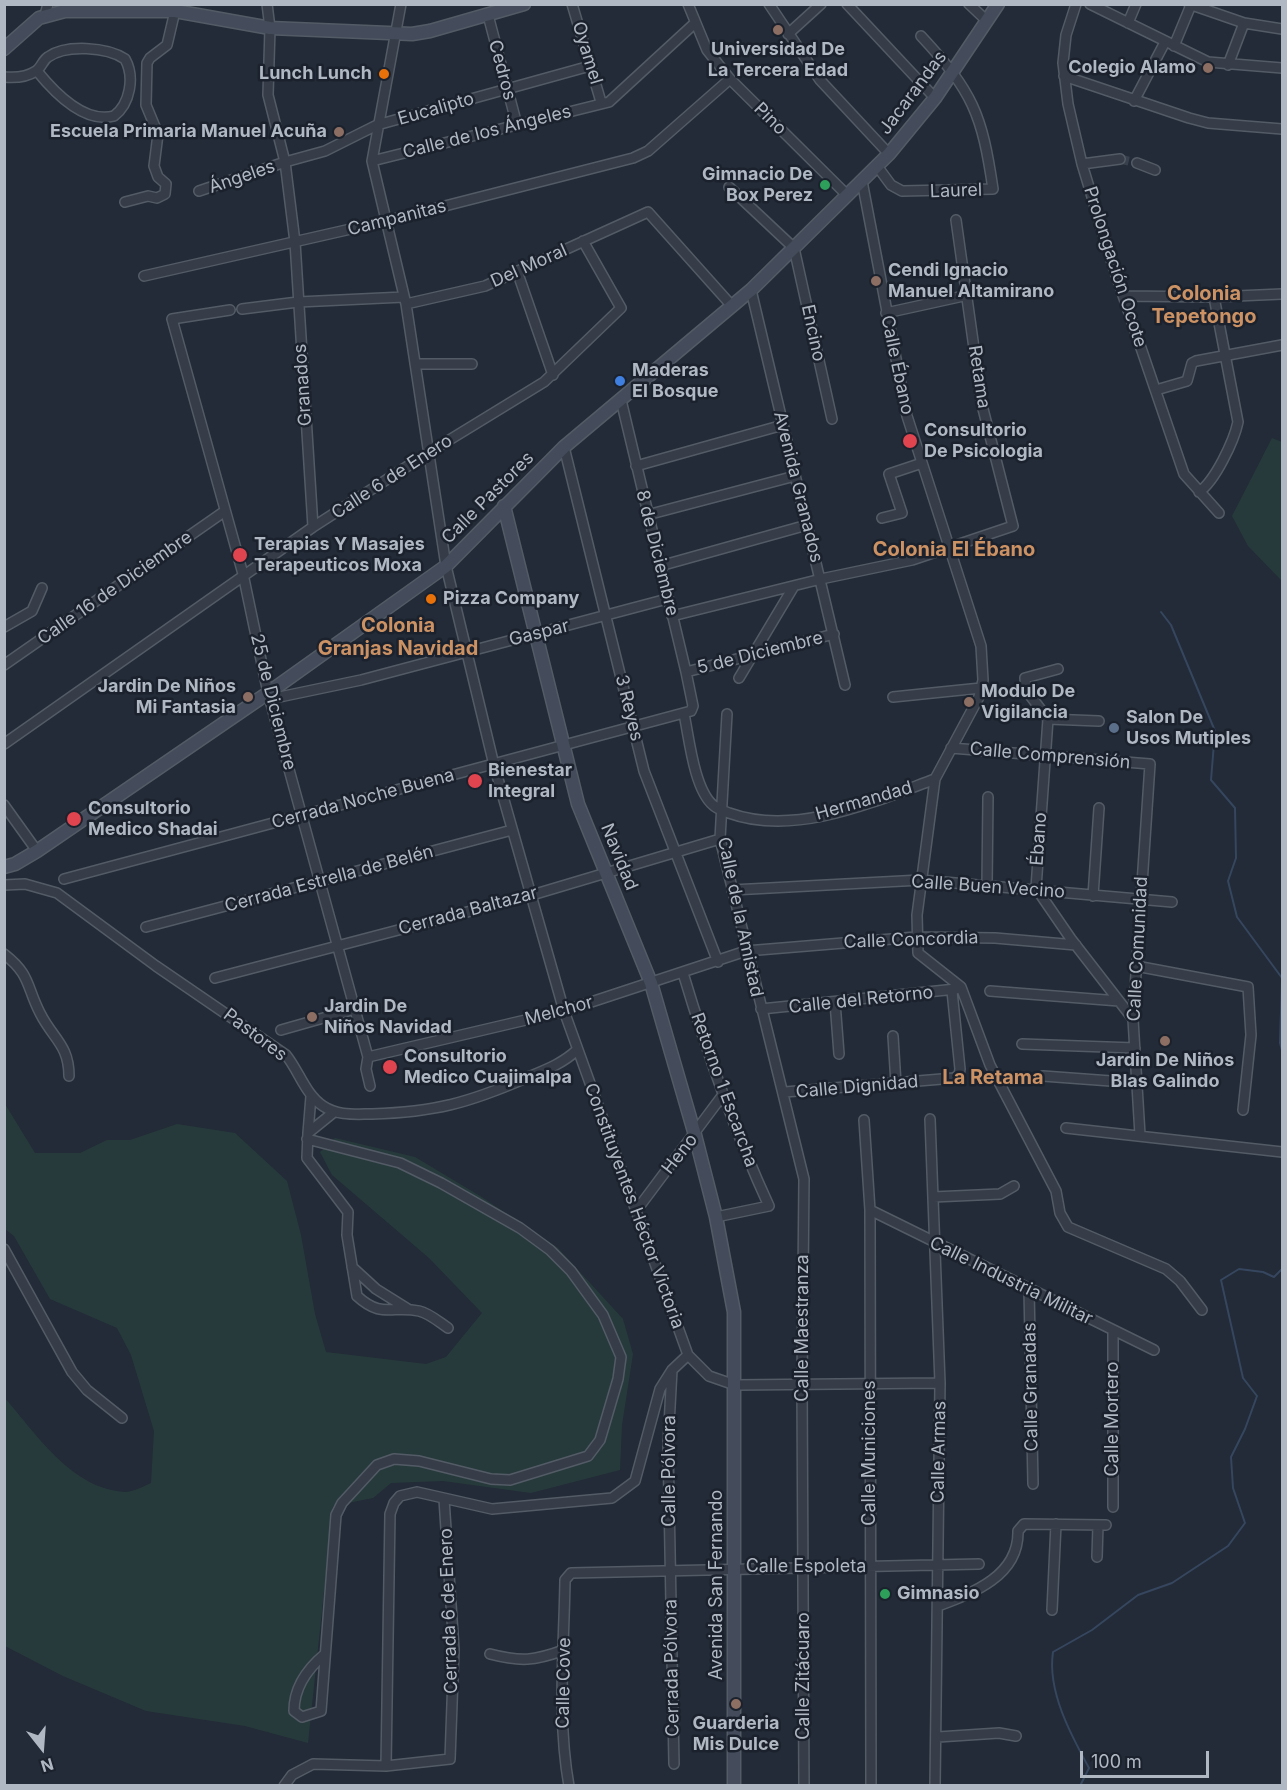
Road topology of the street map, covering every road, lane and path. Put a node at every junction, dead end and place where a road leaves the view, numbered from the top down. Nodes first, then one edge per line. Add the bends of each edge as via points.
1 (267, 4) edge
2 (401, 4) edge
3 (524, 4) edge
4 (572, 4) edge
5 (688, 4) edge
6 (769, 4) edge
7 (821, 4) edge
8 (847, 4) edge
9 (969, 4) edge
10 (998, 4) edge
11 (1076, 4) edge
12 (1090, 4) edge
13 (1136, 4) edge
14 (1190, 5) edge
15 (46, 10) edge
16 (175, 11) junction
17 (488, 15) junction
18 (987, 21) junction
19 (695, 23) junction
20 (1128, 23) junction
21 (1244, 23) junction
22 (270, 28) junction
23 (1282, 29) edge
24 (396, 34) junction
25 (788, 34) junction
26 (921, 36) dead end
27 (1170, 44) junction
28 (4, 49) edge
29 (1228, 65) junction
30 (590, 66) junction
31 (1282, 68) edge
32 (37, 71) junction
33 (953, 71) junction
34 (1064, 76) junction
35 (4, 77) edge
36 (730, 79) junction
37 (507, 88) junction
38 (935, 98) junction
39 (1134, 101) junction
40 (601, 102) junction
41 (377, 125) junction
42 (517, 125) junction
43 (1282, 129) edge
44 (889, 154) junction
45 (1120, 159) tunnel mouth
46 (372, 160) junction
47 (285, 162) junction
48 (1083, 164) junction
49 (1137, 164) tunnel mouth
50 (877, 166) junction
51 (1155, 170) dead end
52 (862, 182) junction
53 (729, 187) dead end
54 (199, 192) dead end
55 (846, 194) junction
56 (125, 201) dead end
57 (956, 220) dead end
58 (386, 221) junction
59 (583, 241) junction
60 (295, 242) junction
61 (794, 248) junction
62 (517, 272) junction
63 (144, 276) dead end
64 (751, 290) junction
65 (1282, 294) edge
66 (968, 295) junction
67 (1124, 296) junction
68 (1214, 297) junction
69 (405, 300) junction
70 (298, 302) junction
71 (732, 306) junction
72 (242, 309) dead end
73 (230, 310) dead end
74 (886, 313) junction
75 (1282, 345) edge
76 (1225, 358) junction
77 (415, 364) junction
78 (472, 364) dead end
79 (552, 375) junction
80 (1156, 390) junction
81 (621, 400) junction
82 (832, 419) dead end
83 (783, 425) junction
84 (564, 447) junction
85 (428, 453) junction
86 (922, 463) junction
87 (636, 466) junction
88 (795, 476) junction
89 (1199, 492) junction
90 (504, 507) junction
91 (225, 511) junction
92 (1220, 513) dead end
93 (647, 515) junction
94 (882, 518) dead end
95 (807, 525) junction
96 (313, 527) junction
97 (951, 549) junction
98 (446, 566) junction
99 (660, 566) junction
100 (243, 574) junction
101 (821, 579) junction
102 (794, 586) junction
103 (42, 588) dead end
104 (668, 599) junction
105 (606, 616) junction
106 (672, 616) junction
107 (4, 627) edge
108 (536, 633) junction
109 (834, 634) junction
110 (467, 651) junction
111 (753, 655) junction
112 (4, 665) edge
113 (1058, 669) dead end
114 (686, 672) junction
115 (738, 678) dead end
116 (844, 685) dead end
117 (981, 688) junction
118 (269, 696) junction
119 (893, 697) dead end
120 (693, 706) joint
121 (684, 714) junction
122 (727, 714) dead end
123 (1048, 719) junction
124 (1099, 721) dead end
125 (633, 728) junction
126 (4, 744) edge
127 (563, 747) junction
128 (951, 748) junction
129 (1044, 756) junction
130 (1150, 764) joint
131 (494, 765) junction
132 (934, 779) junction
133 (988, 797) dead end
134 (4, 805) edge
135 (1099, 808) dead end
136 (722, 810) junction
137 (302, 815) junction
138 (512, 830) junction
139 (720, 839) junction
140 (37, 851) junction
141 (674, 853) junction
142 (4, 867) edge
143 (606, 874) junction
144 (64, 879) dead end
145 (921, 880) junction
146 (320, 882) junction
147 (4, 885) edge
148 (987, 885) junction
149 (1036, 888) junction
150 (732, 890) junction
151 (532, 895) junction
152 (1093, 896) junction
153 (1139, 900) junction
154 (1172, 902) dead end
155 (146, 927) dead end
156 (916, 936) junction
157 (338, 945) junction
158 (1076, 945) junction
159 (746, 951) junction
160 (4, 954) edge
161 (718, 962) junction
162 (1136, 966) junction
163 (682, 973) junction
164 (215, 978) dead end
165 (651, 983) junction
166 (956, 989) junction
167 (990, 991) dead end
168 (1119, 1001) junction
169 (835, 1002) junction
170 (355, 1009) junction
171 (760, 1010) junction
172 (564, 1011) junction
173 (1133, 1019) junction
174 (281, 1030) dead end
175 (893, 1036) dead end
176 (1022, 1044) dead end
177 (1135, 1048) junction
178 (577, 1050) junction
179 (839, 1054) dead end
180 (368, 1057) junction
181 (69, 1076) dead end
182 (1043, 1076) dead end
183 (1138, 1083) junction
184 (896, 1084) junction
185 (370, 1086) dead end
186 (785, 1092) junction
187 (311, 1096) junction
188 (722, 1096) junction
189 (1243, 1110) dead end
190 (334, 1112) junction
191 (930, 1119) dead end
192 (864, 1120) dead end
193 (1066, 1128) dead end
194 (1140, 1134) junction
195 (695, 1135) junction
196 (308, 1136) junction
197 (1282, 1152) edge
198 (1014, 1186) dead end
199 (933, 1197) junction
200 (870, 1210) junction
201 (636, 1211) junction
202 (716, 1217) junction
203 (936, 1244) junction
204 (4, 1249) edge
205 (352, 1267) junction
206 (1029, 1289) junction
207 (408, 1309) junction
208 (1202, 1310) dead end
209 (448, 1328) dead end
210 (1113, 1331) junction
211 (1154, 1350) dead end
212 (687, 1355) junction
213 (672, 1370) junction
214 (870, 1383) junction
215 (940, 1383) junction
216 (802, 1384) junction
217 (735, 1385) junction
218 (122, 1418) dead end
219 (1033, 1484) dead end
220 (444, 1499) junction
221 (1113, 1507) dead end
222 (1056, 1524) junction
223 (1097, 1557) dead end
224 (979, 1564) dead end
225 (804, 1566) junction
226 (870, 1566) junction
227 (938, 1566) junction
228 (735, 1568) junction
229 (670, 1571) junction
230 (565, 1580) joint
231 (938, 1606) junction
232 (1052, 1610) dead end
233 (564, 1650) junction
234 (326, 1654) junction
235 (490, 1654) dead end
236 (1016, 1736) dead end
237 (938, 1737) junction
238 (674, 1764) dead end
239 (386, 1766) junction
240 (284, 1785) edge
241 (569, 1785) edge
242 (734, 1785) edge
243 (804, 1785) edge
244 (871, 1785) edge
245 (935, 1785) edge

1 - 22 street, Granados
2 - 24 street, Constituyentes Héctor Victoria
3 - 17 street
4 - 30 street, Oyamel
5 - 19 street, Pino
6 - 25 street
7 - 25 street
8 - 38 street
9 - 18 street
10 - 18 street, Jacarandas
11 - 34 street, Prolongación Ocote via 1066,35
12 - 20 street
13 - 20 street
14 - 21 street
14 - 27 street
15 - 16 street
15 - 28 street
16 - 22 street
16 - 56 street via 167,45 147,63 146,105 158,134 154,166 166,184 165,194
17 - 24 street via 430,31
17 - 37 street, Cedros
18 - 33 street, Jacarandas
19 - 36 street, Pino via 707,50
19 - 40 street, Calle de los Ángeles via 614,100
20 - 27 street
21 - 23 street
21 - 29 street
22 - 24 street
22 - 47 street, Granados via 268,95
24 - 41 street, Constituyentes Héctor Victoria
25 - 44 street via 820,80
26 - 33 street
27 - 29 street via 1208,62
27 - 39 street
29 - 31 street
30 - 37 street, Eucalipto
30 - 40 street, Oyamel
32 - 32 street via 69,103 98,117 114,116 126,105 127,63 110,52 81,49 60,53 47,57
32 - 35 street via 17,78
33 - 38 street, Jacarandas
33 - 50 street, Laurel via 981,122 993,189 902,191 891,185
34 - 39 street
34 - 48 street, Prolongación Ocote
36 - 55 street, Pino
36 - 58 street, Campanitas via 648,151 633,158
37 - 41 street, Eucalipto
37 - 42 street, Cedros
38 - 44 street, Jacarandas
39 - 43 street via 1208,123
40 - 42 street, Calle de los Ángeles
41 - 46 street, Constituyentes Héctor Victoria
41 - 47 street, Eucalipto via 325,151
42 - 46 street, Calle de los Ángeles
44 - 50 street, Jacarandas
45 - 48 street
46 - 58 street, Constituyentes Héctor Victoria
47 - 54 street, Ángeles
47 - 60 street, Granados
48 - 67 street, Prolongación Ocote
49 - 51 street
50 - 52 street, Jacarandas
52 - 55 street, Jacarandas
52 - 74 street, Calle Ébano
53 - 61 street
55 - 61 street, Calle Pastores
57 - 66 street, Retama
58 - 60 street, Campanitas
58 - 69 street, Constituyentes Héctor Victoria
59 - 62 street, Del Moral
59 - 71 street, Del Moral via 648,212
59 - 79 street, Calle 6 de Enero via 621,308
60 - 63 street, Campanitas
60 - 70 street, Granados
61 - 64 street, Calle Pastores
61 - 82 street, Encino
62 - 69 street, Del Moral via 485,286
62 - 79 street
64 - 71 street, Calle Pastores
64 - 83 street, Avenida Granados
65 - 68 street
66 - 74 street
66 - 97 street, Retama via 982,405 1013,521 1009,530
67 - 68 street
67 - 80 street, Prolongación Ocote
68 - 76 street
69 - 70 street, Del Moral
69 - 77 street, Constituyentes Héctor Victoria
70 - 72 street, Del Moral
70 - 96 street, Granados
71 - 81 street, Calle Pastores
73 - 91 street, 25 de Diciembre via 172,319
74 - 86 street, Calle Ébano via 907,416
75 - 76 street
76 - 80 street via 1196,361 1187,381
76 - 89 street via 1238,422 1209,484
77 - 78 street
77 - 85 street, Constituyentes Héctor Victoria
79 - 85 street, Calle 6 de Enero
80 - 89 street, Prolongación Ocote via 1184,474
81 - 84 street, Calle Pastores
81 - 87 street, 8 de Diciembre
83 - 87 street
83 - 88 street, Avenida Granados
84 - 90 street, Calle Pastores
84 - 105 street, 3 Reyes
85 - 96 street, Calle 6 de Enero
85 - 98 street, Constituyentes Héctor Victoria
86 - 94 street via 889,474 902,513
86 - 97 street, Calle Ébano
87 - 93 street, 8 de Diciembre
88 - 93 street
88 - 95 street, Avenida Granados
89 - 92 street, Prolongación Ocote
90 - 98 street, Calle Pastores
90 - 108 street, Navidad
91 - 100 street, 25 de Diciembre
91 - 112 street, Calle 16 de Diciembre
93 - 99 street, 8 de Diciembre
95 - 99 street
95 - 101 street, Avenida Granados
96 - 100 street, Calle 6 de Enero
97 - 101 street
97 - 117 street, Calle Ébano via 981,646
98 - 110 street, Constituyentes Héctor Victoria
98 - 118 street, Calle Pastores
99 - 104 street, 8 de Diciembre
100 - 118 street, 25 de Diciembre
100 - 126 street, Calle 6 de Enero
101 - 102 street
101 - 109 street, Avenida Granados
102 - 106 street
102 - 111 street
103 - 107 street via 32,611
104 - 105 street, Gaspar
104 - 106 street, 8 de Diciembre
105 - 108 street, Gaspar
105 - 125 street, 3 Reyes
106 - 114 street, 8 de Diciembre
108 - 110 street, Gaspar
108 - 127 street, Navidad
109 - 111 street, 5 de Diciembre
109 - 116 street, Avenida Granados
110 - 118 street, Gaspar via 361,680
110 - 131 street, Constituyentes Héctor Victoria
111 - 114 street, 5 de Diciembre
111 - 115 street
113 - 123 street via 1025,678 1026,690
114 - 120 street, 8 de Diciembre
117 - 119 street
117 - 128 street, Calle Ébano
118 - 137 street, 25 de Diciembre
118 - 140 street, Calle Pastores
120 - 121 street, Cerrada Noche Buena
121 - 125 street, Cerrada Noche Buena
121 - 136 street via 703,793 713,806
122 - 136 street, Calle de la Amistad
123 - 124 street
123 - 129 street, Ébano
125 - 127 street, Cerrada Noche Buena
125 - 141 street, 3 Reyes
127 - 131 street, Cerrada Noche Buena
127 - 143 street, Navidad via 578,804
128 - 129 street, Calle Comprensión
128 - 132 street, Calle Ébano
129 - 130 street, Calle Comprensión
129 - 149 street, Ébano
130 - 153 street, Calle Comunidad
131 - 137 street, Cerrada Noche Buena
131 - 138 street, Constituyentes Héctor Victoria
132 - 136 street, Hermandad via 873,802 804,818 758,820
132 - 145 street
133 - 148 street
134 - 140 street
135 - 152 street
136 - 139 street, Calle de la Amistad
137 - 144 street, Cerrada Noche Buena
137 - 146 street, 25 de Diciembre
138 - 146 street, Cerrada Estrella de Belén
138 - 151 street, Constituyentes Héctor Victoria
139 - 141 street, Cerrada Baltazar
139 - 150 street, Calle de la Amistad
140 - 142 street, Calle Pastores
141 - 143 street, Cerrada Baltazar
141 - 161 street, 3 Reyes
143 - 151 street, Cerrada Baltazar
143 - 165 street, Navidad
145 - 148 street, Calle Buen Vecino
145 - 150 street, Calle Buen Vecino
145 - 156 street
146 - 155 street, Cerrada Estrella de Belén
146 - 157 street, 25 de Diciembre
147 - 187 street, Pastores via 41,886 76,906 286,1055
148 - 149 street, Calle Buen Vecino
149 - 152 street, Calle Buen Vecino
149 - 158 street, Ébano
150 - 159 street, Calle de la Amistad
151 - 157 street, Cerrada Baltazar
151 - 172 street, Constituyentes Héctor Victoria
152 - 153 street, Calle Buen Vecino
153 - 154 street, Calle Buen Vecino
153 - 162 street, Calle Comunidad
156 - 158 street, Calle Concordia
156 - 159 street, Calle Concordia
156 - 166 street via 918,953
157 - 164 street, Cerrada Baltazar
157 - 170 street, 25 de Diciembre
158 - 168 street, Ébano
159 - 161 street, Melchor
159 - 171 street, Calle de la Amistad
160 - 181 street via 21,967 39,1012 65,1049
161 - 163 street, Melchor
162 - 173 street, Calle Comunidad
162 - 189 street via 1248,987 1251,1035
163 - 165 street, Melchor
163 - 188 street, Retorno 1 Escarcha
165 - 172 street, Melchor
165 - 195 street, Navidad
166 - 169 street, Calle del Retorno
166 - 184 street, Calle Dignidad via 959,1075
166 - 208 street via 990,1065 1056,1191 1060,1213 1068,1227 1166,1269
167 - 168 street
168 - 173 street, Ébano
169 - 171 street, Calle del Retorno
169 - 179 street
170 - 174 street
170 - 180 street, 25 de Diciembre
171 - 186 street, Calle de la Amistad
172 - 178 street, Constituyentes Héctor Victoria
172 - 180 street, Melchor
173 - 177 street, Calle Comunidad
175 - 184 street
176 - 177 street
177 - 183 street, Calle Comunidad
178 - 190 street via 565,1061 480,1098 445,1108 408,1113
178 - 201 street, Constituyentes Héctor Victoria
180 - 185 street, 25 de Diciembre
182 - 183 street
183 - 194 street, Calle Comunidad
184 - 186 street, Calle Dignidad
186 - 216 street, Calle Maestranza via 804,1179
187 - 190 street, Pastores
187 - 196 street
188 - 195 street, Heno
188 - 202 street, Retorno 1 Escarcha via 769,1206
190 - 196 street
191 - 199 street, Calle Armas
192 - 200 street, Calle Municiones
193 - 194 street
194 - 197 street
195 - 201 street, Heno
195 - 202 street, Navidad
196 - 205 street via 307,1158 348,1212
196 - 234 street via 400,1163 520,1228 571,1271 603,1316 621,1357 600,1440 588,1456 510,1480 419,1461 394,1459 377,1465 336,1515
198 - 199 street via 1000,1194
199 - 203 street, Calle Armas
200 - 203 street, Calle Industria Militar
200 - 214 street, Calle Municiones
201 - 212 street, Constituyentes Héctor Victoria
202 - 217 street, Avenida San Fernando via 734,1311
203 - 206 street, Calle Industria Militar
203 - 215 street, Calle Armas
204 - 218 street via 72,1372 87,1390
205 - 207 street via 376,1289
205 - 207 street via 357,1296 365,1303 378,1310
206 - 210 street, Calle Industria Militar
206 - 219 street, Calle Granadas
207 - 209 street via 423,1311
210 - 211 street, Calle Industria Militar
210 - 221 street, Calle Mortero
212 - 213 street
212 - 217 street via 709,1376
213 - 220 street via 660,1389 635,1481 612,1498 492,1509
213 - 229 street, Calle Pólvora via 668,1444
214 - 215 street
214 - 216 street
214 - 226 street, Calle Municiones
215 - 227 street, Calle Armas
216 - 217 street
216 - 225 street, Calle Maestranza
217 - 228 street, Avenida San Fernando
220 - 239 street via 408,1492 394,1503 390,1514
220 - 239 street, Cerrada 6 de Enero via 454,1649 450,1759
222 - 223 street via 1102,1525
222 - 231 street via 1024,1524 1018,1531 1018,1544 1009,1564 989,1584
222 - 232 street
224 - 227 street, Calle Espoleta
225 - 226 street, Calle Espoleta
225 - 228 street, Calle Espoleta
225 - 243 street, Calle Zitácuaro
226 - 227 street, Calle Espoleta
226 - 244 street, Calle Municiones
227 - 231 street, Calle Armas
228 - 229 street, Calle Espoleta
228 - 242 street, Avenida San Fernando
229 - 230 street, Calle Espoleta via 581,1571 571,1573
229 - 238 street, Cerrada Pólvora
230 - 233 street, Calle Cove
231 - 237 street, Calle Armas
233 - 235 street via 538,1660 516,1661
233 - 241 street, Calle Cove via 563,1754
234 - 234 street via 312,1665 294,1698 294,1711 302,1717 321,1711
236 - 237 street via 999,1733
237 - 245 street, Calle Armas
239 - 240 street via 313,1764 292,1774

